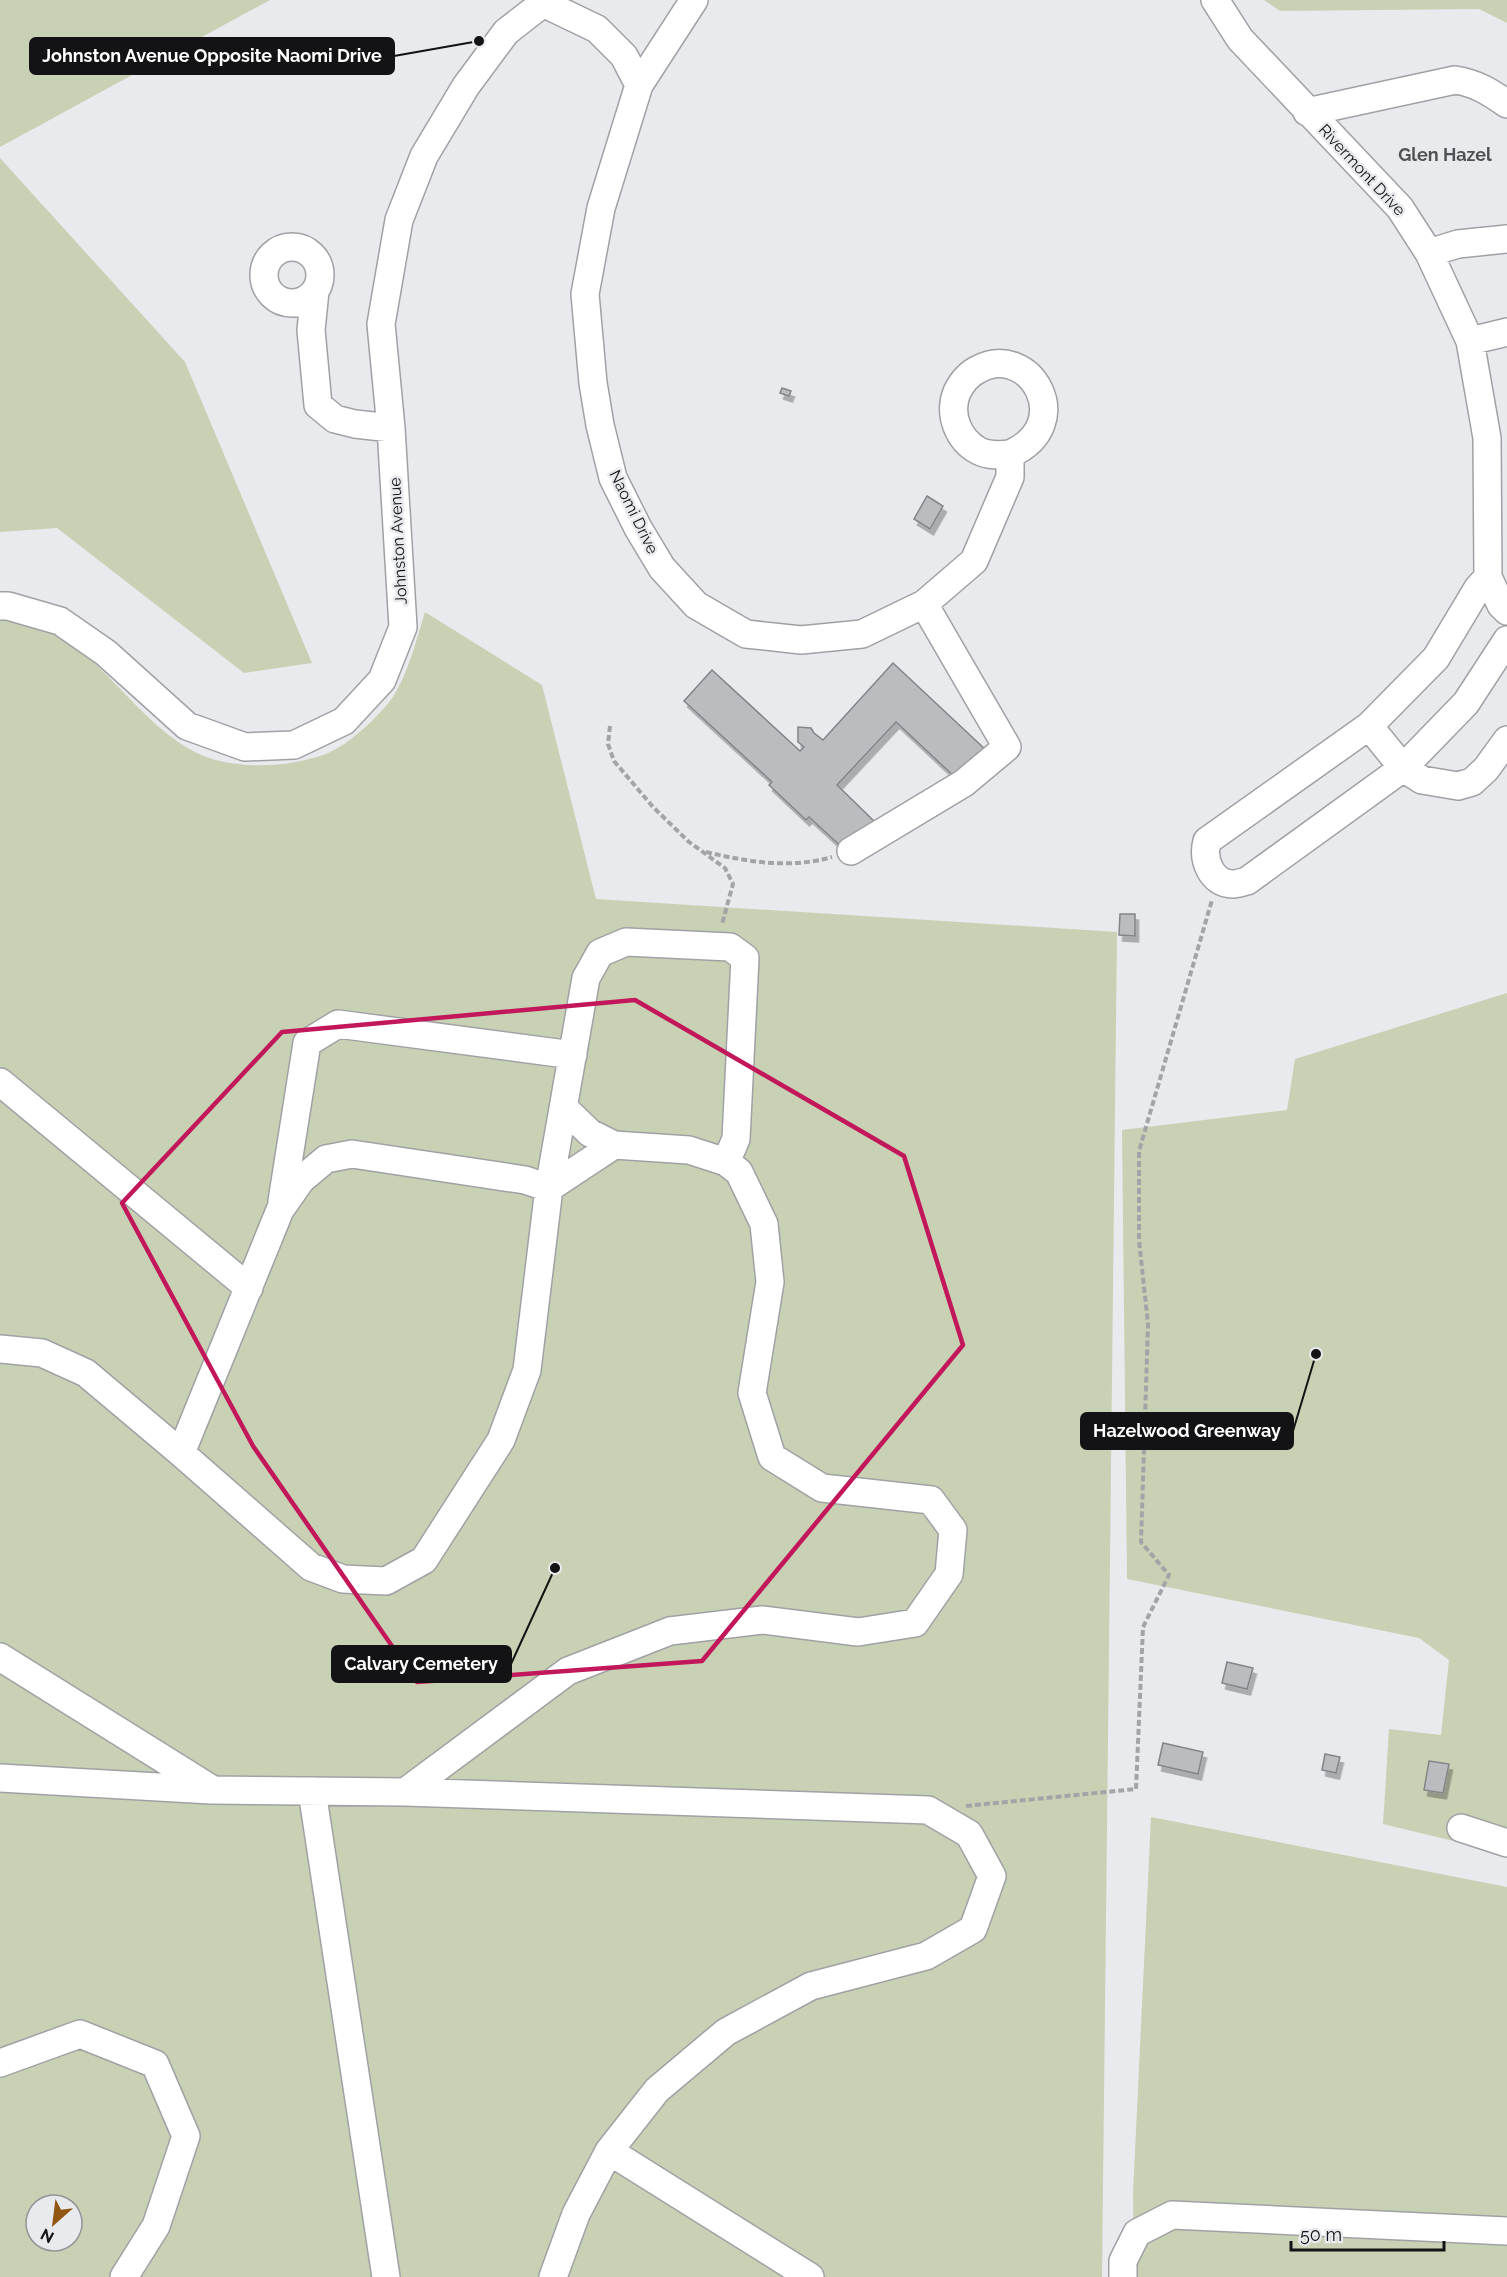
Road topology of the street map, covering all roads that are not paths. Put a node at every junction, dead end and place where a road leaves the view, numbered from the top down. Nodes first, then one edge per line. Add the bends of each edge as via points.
1 (694, 0) edge
2 (1215, 0) edge
3 (545, 1) edge
4 (639, 85) junction
5 (1507, 104) edge
6 (1307, 112) junction
7 (1507, 239) edge
8 (1429, 253) junction
9 (315, 291) junction
10 (291, 303) junction
11 (311, 330) junction
12 (1507, 332) edge
13 (1470, 341) junction
14 (391, 428) junction
15 (1011, 454) dead end
16 (1497, 541) edge
17 (1488, 578) junction
18 (924, 604) junction
19 (0, 606) edge
20 (1507, 611) edge
21 (1507, 640) edge
22 (1369, 726) junction
23 (1507, 740) edge
24 (1402, 768) junction
25 (851, 851) road end
26 (573, 1055) junction
27 (0, 1082) edge
28 (564, 1108) junction
29 (614, 1146) junction
30 (726, 1162) junction
31 (549, 1188) junction
32 (280, 1210) junction
33 (249, 1288) junction
34 (0, 1349) edge
35 (181, 1453) junction
36 (0, 1657) edge
37 (0, 1778) edge
38 (213, 1790) junction
39 (312, 1791) junction
40 (405, 1792) junction
41 (1461, 1828) dead end
42 (1507, 1843) edge
43 (0, 2063) edge
44 (609, 2151) junction
45 (1507, 2230) edge
46 (124, 2277) edge
47 (386, 2277) edge
48 (553, 2277) edge
49 (810, 2277) edge
50 (1123, 2277) edge

1 - 4 street, Naomi Drive
2 - 6 street, Rivermont Drive via 1240,39
3 - 4 street via 597,29 624,56
3 - 14 street, Johnston Avenue via 506,32 466,86 424,156 399,220 381,324
4 - 18 street, Naomi Drive via 601,208 585,294 600,425 613,478 638,528 662,568 696,605 746,634 801,640 862,634
5 - 6 street via 1478,85 1455,80
6 - 8 street, Rivermont Drive via 1400,208
7 - 8 street via 1458,244
8 - 13 street, Rivermont Drive
9 - 10 street via 309,298
9 - 10 street via 320,274 314,258 299,248 282,250 268,261 264,279 274,296
9 - 11 street
10 - 11 street
11 - 14 street via 318,405 335,419
12 - 13 street
13 - 16 street, Rivermont Drive via 1487,438
14 - 19 street, Johnston Avenue via 403,627 382,680 344,721 294,745 245,747 187,726 106,653 60,621
15 - 18 street, Naomi Drive via 1010,477 974,561
16 - 17 street, Rivermont Drive
17 - 20 street
17 - 22 street via 1436,658
18 - 25 street via 1006,747 964,783
21 - 24 street via 1466,704
22 - 24 street
22 - 24 street via 1207,841 1207,865 1218,879 1232,884 1247,881
23 - 24 street via 1486,769 1472,782 1458,786 1422,780
26 - 28 street
26 - 30 street via 586,978 600,953 626,942 730,947 745,958 736,1139
26 - 32 street via 338,1024 307,1042
27 - 33 street
28 - 29 street via 590,1133
28 - 31 street
29 - 30 street via 689,1150
29 - 31 street
30 - 40 street via 739,1172 764,1224 770,1281 752,1393 772,1457 822,1488 931,1500 953,1530 949,1574 915,1623 858,1632 762,1620 670,1631 568,1671
31 - 32 street via 525,1179 352,1154 326,1159 301,1180
31 - 35 street via 527,1370 501,1440 424,1560 386,1581 343,1579 311,1567
32 - 33 street
33 - 35 street
34 - 35 street via 42,1353 86,1374
36 - 38 street
37 - 38 street
38 - 39 street
39 - 40 street
39 - 47 street
40 - 44 street via 928,1810 969,1834 992,1876 973,1929 926,1956 811,1986 726,2032 657,2090
41 - 42 street
43 - 46 street via 80,2034 155,2064 186,2136 156,2226
44 - 48 street via 576,2214
44 - 49 street
45 - 50 street via 1172,2215 1137,2233 1123,2262

